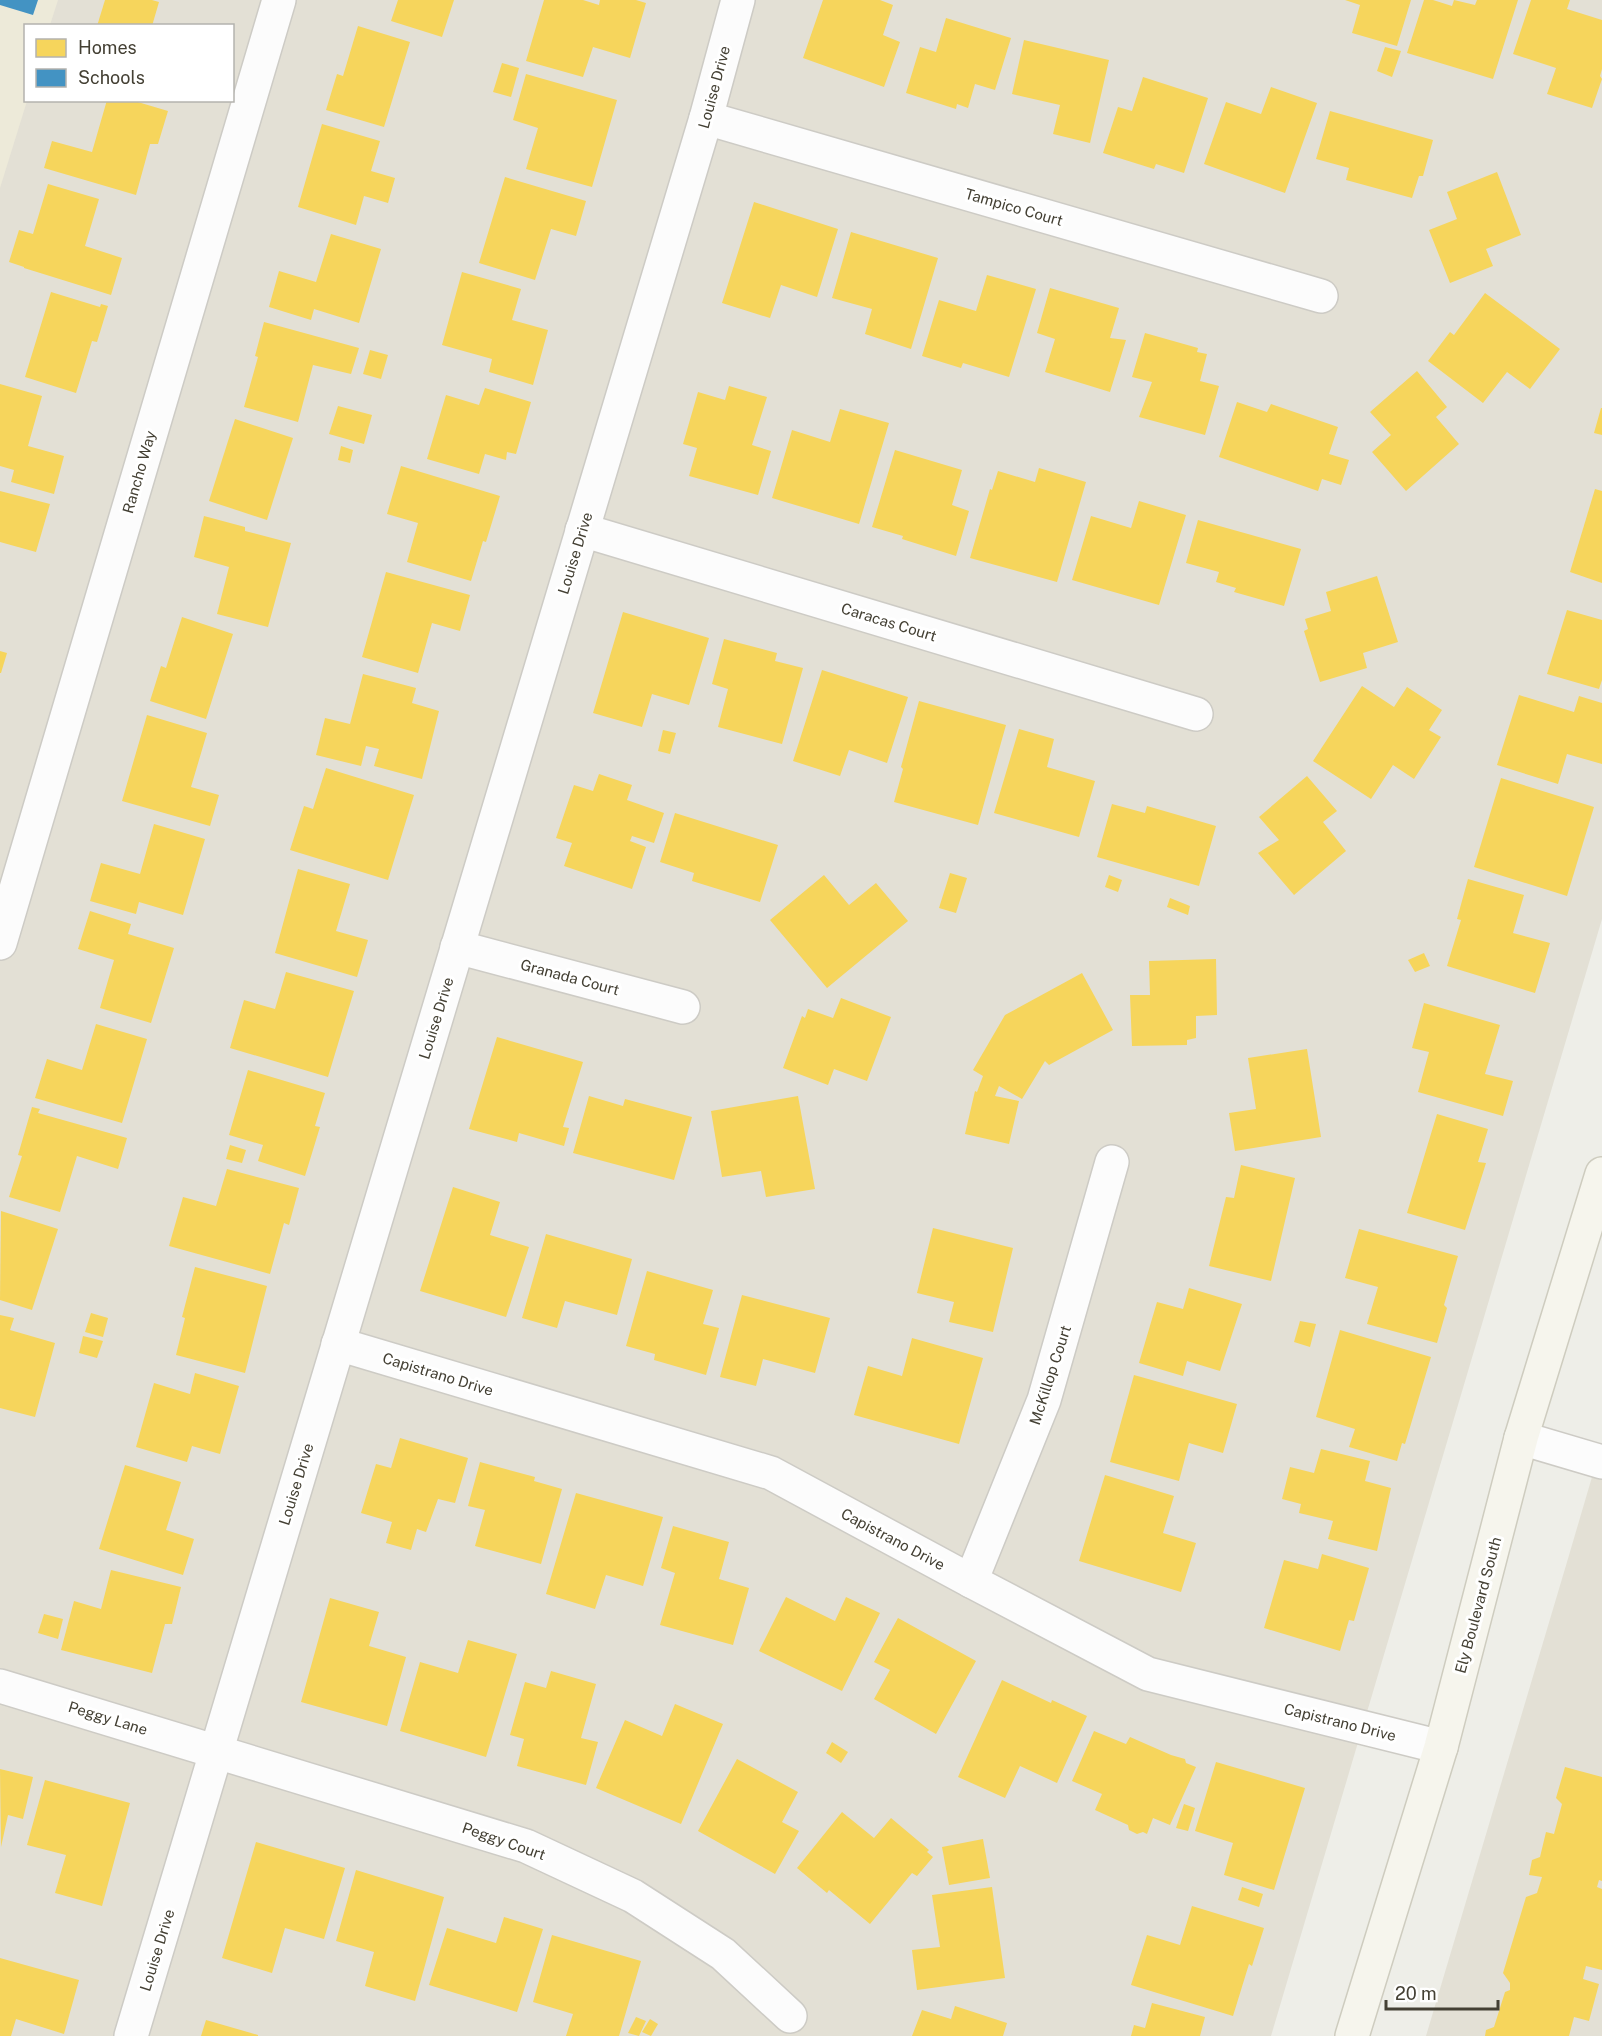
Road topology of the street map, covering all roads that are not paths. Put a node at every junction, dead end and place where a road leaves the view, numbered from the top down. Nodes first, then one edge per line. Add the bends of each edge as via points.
1 (279, 0) edge
2 (738, 0) edge
3 (706, 118) junction
4 (1321, 296) dead end
5 (582, 530) junction
6 (1196, 714) dead end
7 (0, 943) edge
8 (457, 947) junction
9 (683, 1007) dead end
10 (1112, 1162) dead end
11 (1602, 1174) edge
12 (338, 1344) junction
13 (1521, 1438) junction
14 (1602, 1462) edge
15 (971, 1581) junction
16 (0, 1686) edge
17 (1441, 1747) junction
18 (216, 1751) junction
19 (790, 2016) dead end
20 (131, 2036) edge
21 (1352, 2036) edge

1 - 7 street, Rancho Way
2 - 3 street, Louise Drive
3 - 4 street, Tampico Court
3 - 5 street, Louise Drive
5 - 6 street, Caracas Court
5 - 8 street, Louise Drive
8 - 9 street, Granada Court
8 - 12 street, Louise Drive
10 - 15 street, McKillop Court via 1044,1400
11 - 13 main road, Ely Boulevard South
12 - 15 street, Capistrano Drive via 771,1473
12 - 18 street, Louise Drive
13 - 14 street
13 - 17 main road, Ely Boulevard South
15 - 17 street, Capistrano Drive via 1148,1674
16 - 18 street, Peggy Lane
17 - 21 main road, Ely Boulevard South
18 - 19 street, Peggy Court via 526,1846 633,1896 723,1954
18 - 20 street, Louise Drive

